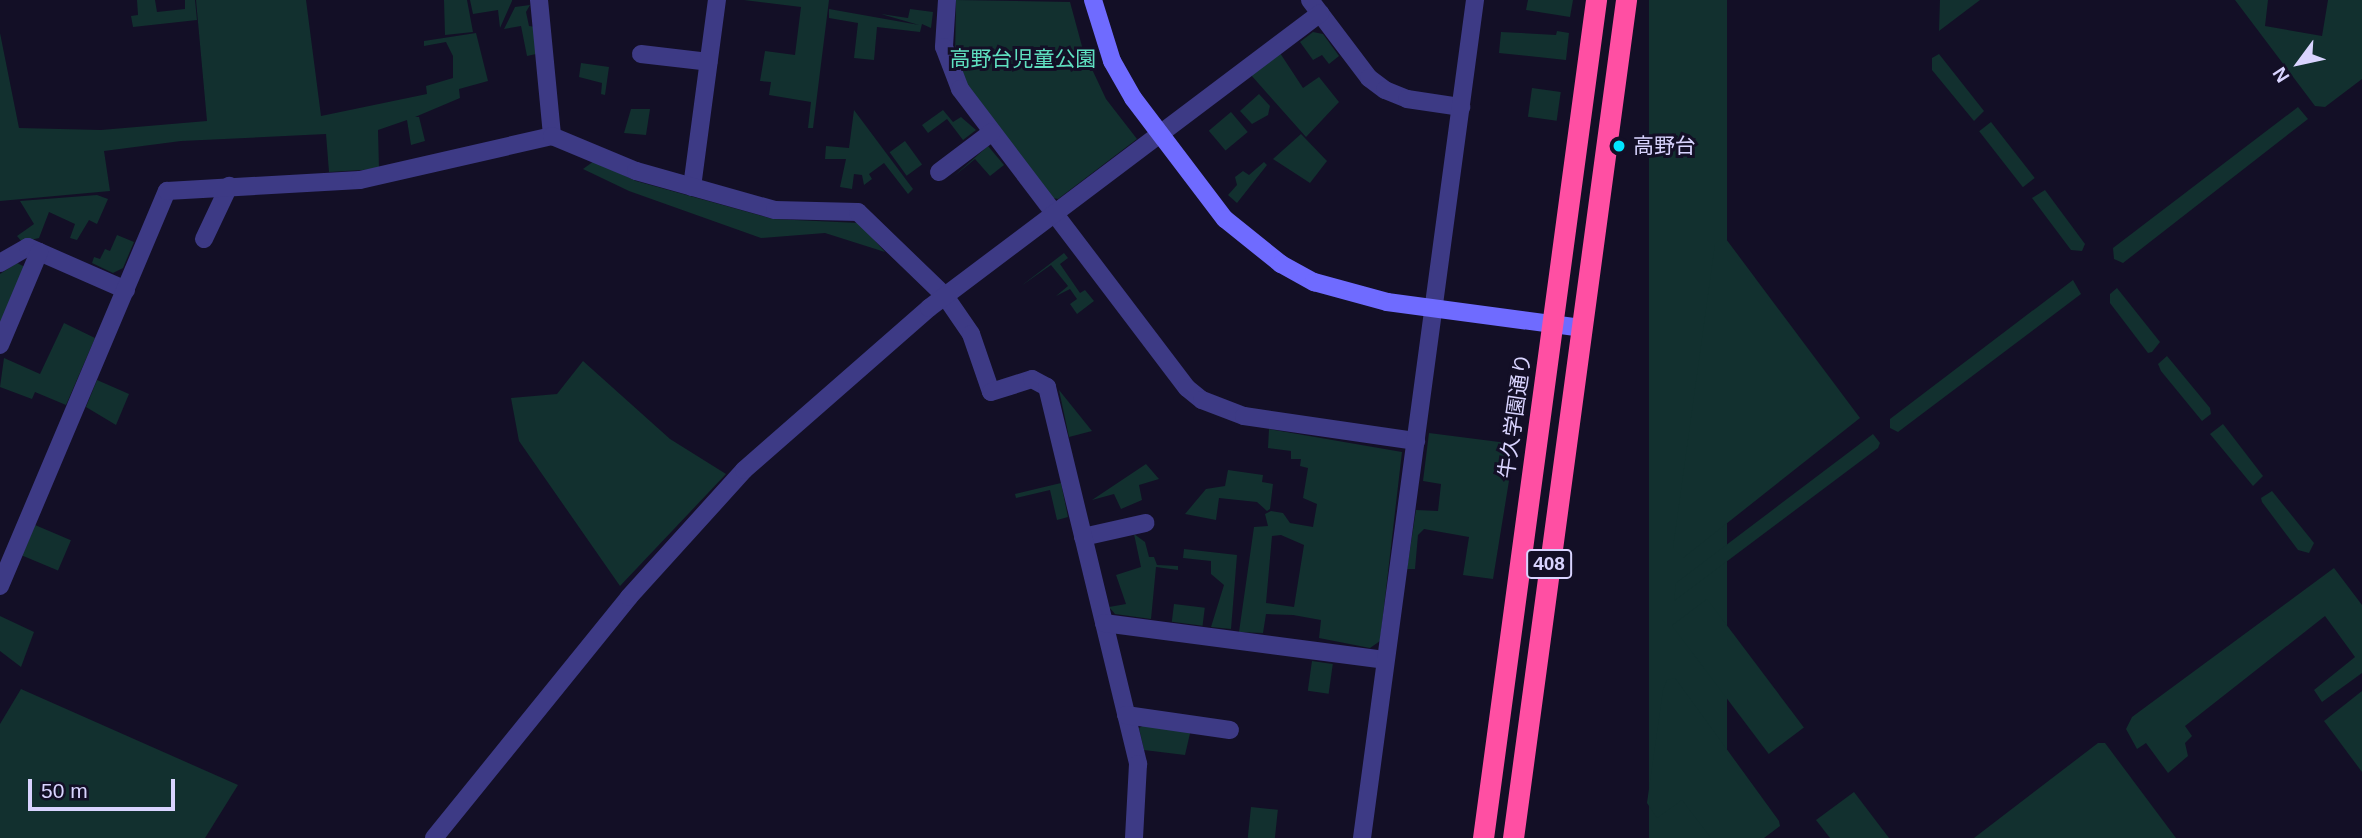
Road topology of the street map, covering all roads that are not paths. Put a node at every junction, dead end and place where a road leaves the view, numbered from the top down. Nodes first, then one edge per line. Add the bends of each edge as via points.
1 (539, 0) edge
2 (718, 0) edge
3 (947, 0) edge
4 (1093, 0) edge
5 (1475, 0) edge
6 (1596, 0) edge
7 (1626, 0) edge
8 (1315, 7) edge
9 (640, 54) dead end
10 (709, 62) junction
11 (1461, 107) junction
12 (992, 132) junction
13 (1159, 135) junction
14 (552, 136) junction
15 (939, 172) dead end
16 (229, 186) junction
17 (692, 187) junction
18 (1052, 215) junction
19 (204, 239) dead end
20 (39, 252) junction
21 (0, 263) edge
22 (126, 290) junction
23 (945, 296) junction
24 (1435, 309) junction
25 (1552, 325) junction
26 (1581, 328) junction
27 (0, 345) edge
28 (1416, 441) junction
29 (1145, 523) dead end
30 (1083, 537) junction
31 (0, 586) edge
32 (1104, 623) junction
33 (1385, 660) junction
34 (1126, 715) junction
35 (1230, 730) dead end
36 (434, 838) edge
37 (1134, 838) edge
38 (1362, 838) edge
39 (1483, 838) edge
40 (1513, 838) edge

1 - 14 street
2 - 10 street
3 - 12 street via 944,47 949,69
4 - 13 street via 1112,61
5 - 11 street
6 - 25 highway, 牛久学園通り / 408
7 - 26 highway, 408
8 - 11 street via 1369,78 1385,90 1407,99
8 - 13 street
9 - 10 street
10 - 17 street
11 - 24 street
12 - 15 street
12 - 18 street
13 - 18 street
13 - 24 street via 1225,219 1282,264 1352,295
14 - 16 street via 404,174
14 - 17 street via 636,171
16 - 19 street
16 - 22 street via 167,191
17 - 23 street via 775,210 858,212
18 - 23 street
18 - 28 street via 1172,374 1202,400 1244,416
20 - 21 street via 28,247
20 - 22 street
20 - 27 street
22 - 31 street
23 - 30 street via 971,334 991,392 1032,379 1047,387
23 - 36 street via 744,470 629,597
24 - 25 street
24 - 28 street
25 - 26 street
25 - 39 highway, 牛久学園通り / 408
26 - 40 highway, 408
28 - 33 street
29 - 30 street
30 - 32 street
32 - 33 street
32 - 34 street
33 - 38 street
34 - 35 street
34 - 37 street via 1138,764

